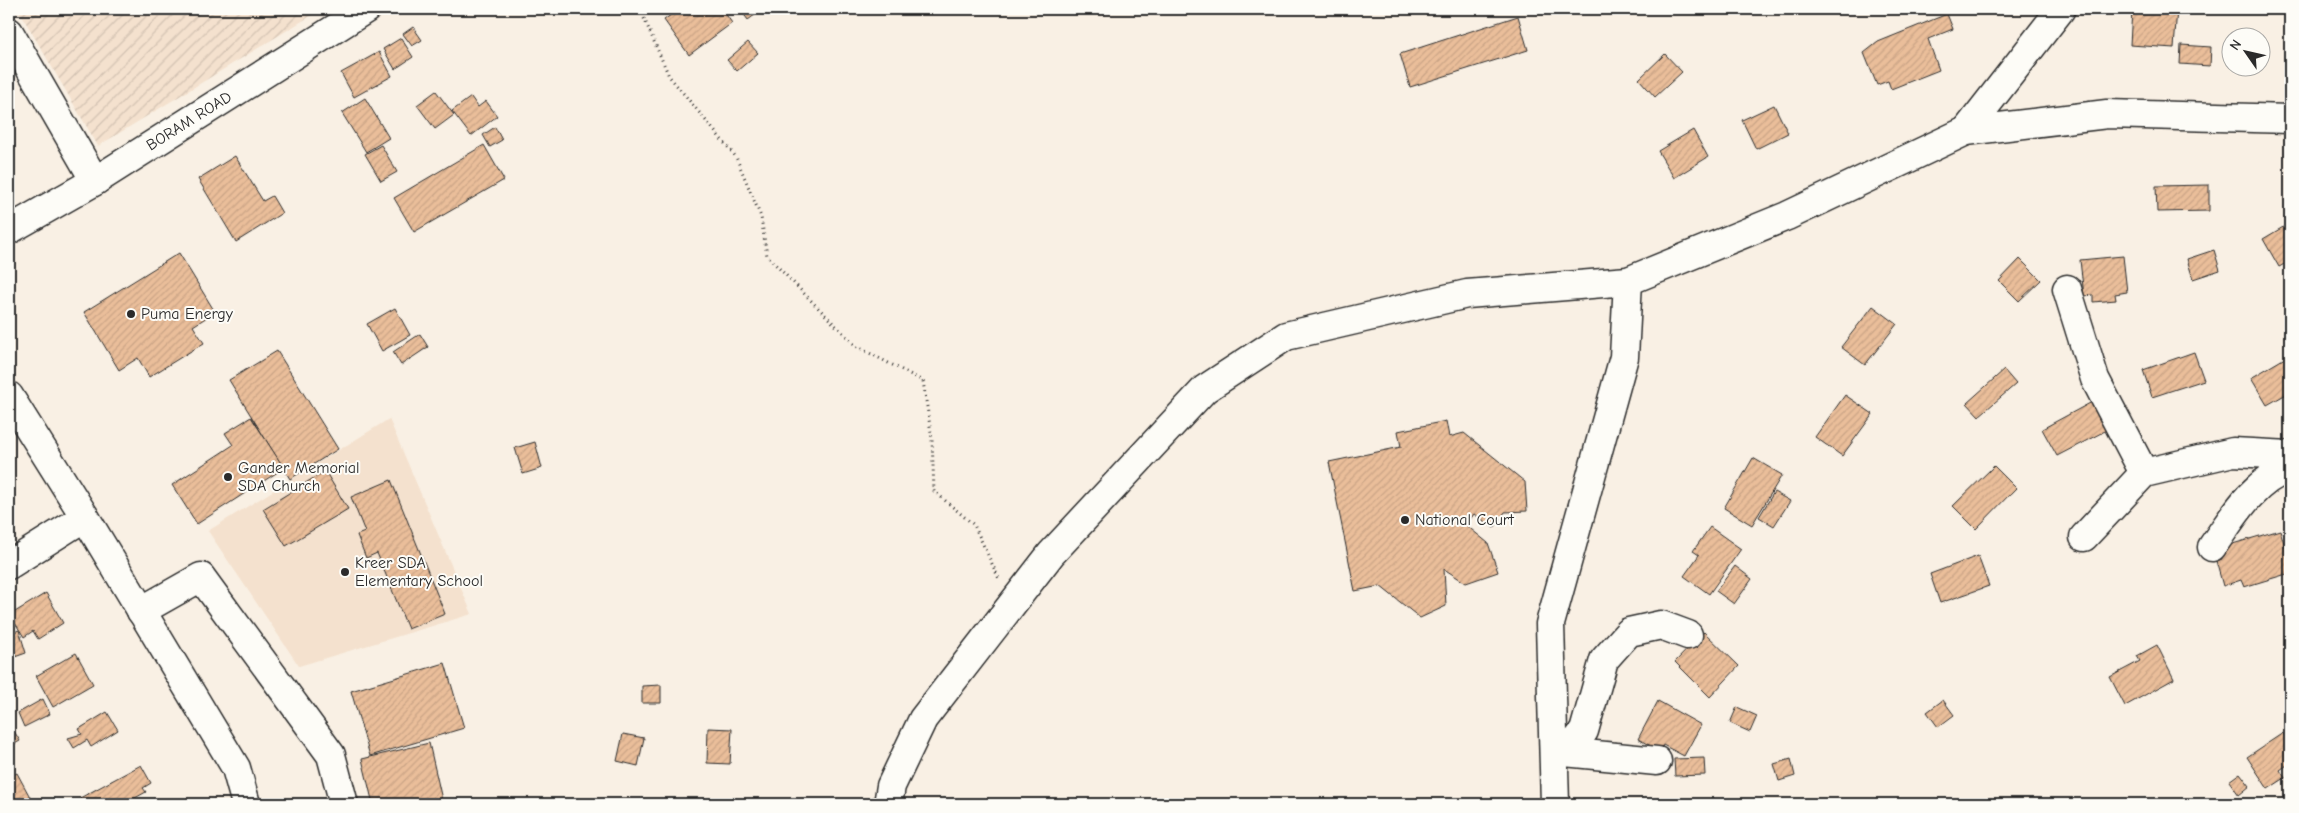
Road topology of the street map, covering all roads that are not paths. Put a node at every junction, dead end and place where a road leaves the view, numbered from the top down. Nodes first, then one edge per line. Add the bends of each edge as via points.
1 (366, 9) edge
2 (2061, 9) edge
3 (9, 32) edge
4 (2290, 119) edge
5 (1966, 131) junction
6 (95, 181) junction
7 (9, 230) edge
8 (1628, 281) junction
9 (2067, 289) dead end
10 (9, 396) edge
11 (2290, 455) edge
12 (2290, 468) edge
13 (2144, 473) junction
14 (85, 517) junction
15 (2084, 537) dead end
16 (2212, 547) dead end
17 (9, 565) edge
18 (141, 611) junction
19 (1688, 636) dead end
20 (1561, 752) junction
21 (1657, 761) dead end
22 (246, 804) edge
23 (344, 804) edge
24 (888, 804) edge
25 (1555, 804) edge

1 - 6 street, BORAM ROAD
2 - 5 street
3 - 6 street
4 - 5 street via 2107,114
5 - 8 street via 1787,216
6 - 7 street, BORAM ROAD
8 - 20 street via 1624,357 1550,624
8 - 24 street via 1467,294 1286,336 1205,389 1051,554 923,719 891,786
9 - 13 street via 2096,378
10 - 14 street
11 - 13 street via 2233,452
12 - 16 street via 2278,472 2246,499
13 - 15 street
14 - 17 street
14 - 18 street
18 - 22 street via 236,768
18 - 23 street via 201,576 331,755
19 - 20 street via 1661,626 1629,632 1604,660 1584,731
20 - 21 street
20 - 25 street

